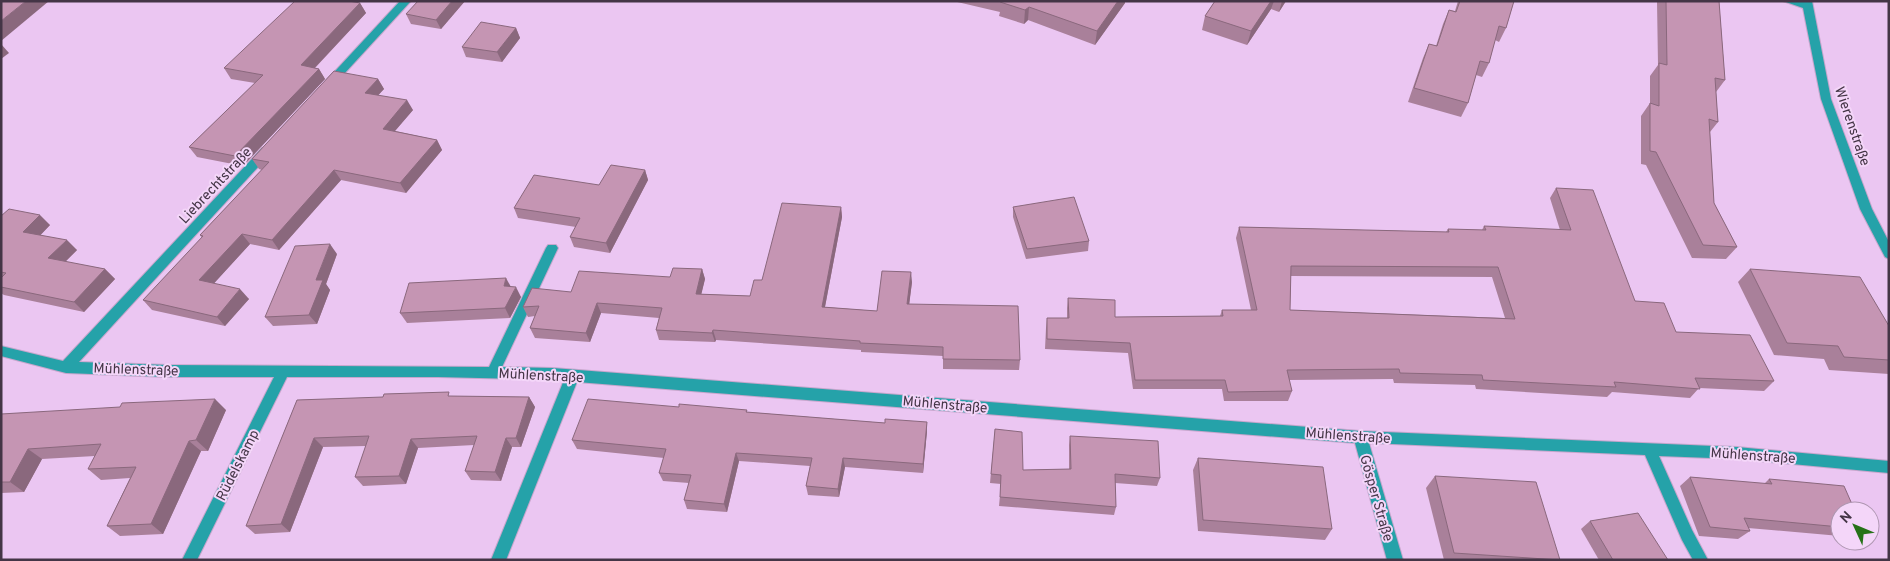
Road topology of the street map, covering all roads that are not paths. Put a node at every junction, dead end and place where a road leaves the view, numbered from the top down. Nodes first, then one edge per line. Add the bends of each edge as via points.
1 (406, 1) edge
2 (1788, 1) edge
3 (1807, 4) edge
4 (317, 96) edge
5 (277, 140) edge
6 (552, 248) dead end
7 (1889, 254) edge
8 (1, 352) edge
9 (66, 367) junction
10 (284, 370) junction
11 (493, 373) junction
12 (573, 376) junction
13 (1360, 437) junction
14 (1649, 450) junction
15 (1889, 467) edge
16 (189, 560) edge
17 (498, 560) edge
18 (1394, 560) edge
19 (1701, 560) edge

1 - 4 street
2 - 3 street
3 - 7 street, Wierenstraße via 1826,99 1866,208
5 - 9 street, Liebrechtstraße
6 - 11 street
8 - 9 street, Mühlenstraße
9 - 10 street, Mühlenstraße via 168,371
10 - 11 street, Mühlenstraße
10 - 16 street, Rüdelskamp
11 - 12 street, Mühlenstraße
12 - 13 street, Mühlenstraße
12 - 17 street
13 - 14 street, Mühlenstraße
13 - 18 street, Gösper Straße
14 - 15 street, Mühlenstraße via 1737,453
14 - 19 street

